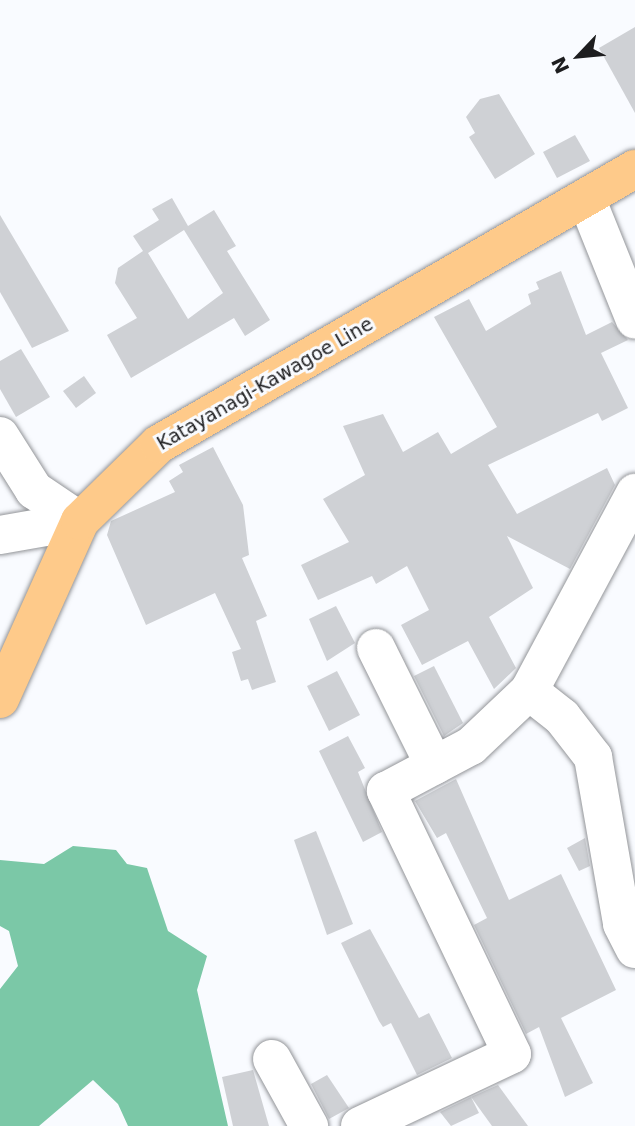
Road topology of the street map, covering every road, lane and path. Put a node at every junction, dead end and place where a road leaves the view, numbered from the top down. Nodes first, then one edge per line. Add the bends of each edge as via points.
1 (635, 169) edge
2 (586, 198) junction
3 (635, 320) edge
4 (0, 436) edge
5 (635, 493) edge
6 (80, 521) junction
7 (0, 535) edge
8 (376, 648) dead end
9 (528, 691) junction
10 (0, 699) edge
11 (433, 765) junction
12 (635, 949) edge
13 (272, 1059) dead end
14 (309, 1126) edge
15 (360, 1126) edge

1 - 2 main road, Katayanagi-Kawagoe Line
2 - 3 street
2 - 6 main road, Katayanagi-Kawagoe Line via 159,444
4 - 6 street via 34,490
5 - 9 street
6 - 7 street
6 - 10 main road, Katayanagi-Kawagoe Line
8 - 11 street
9 - 11 street via 499,725
9 - 12 street via 562,717 593,757 622,924
11 - 15 street via 386,791 512,1054
13 - 14 street

